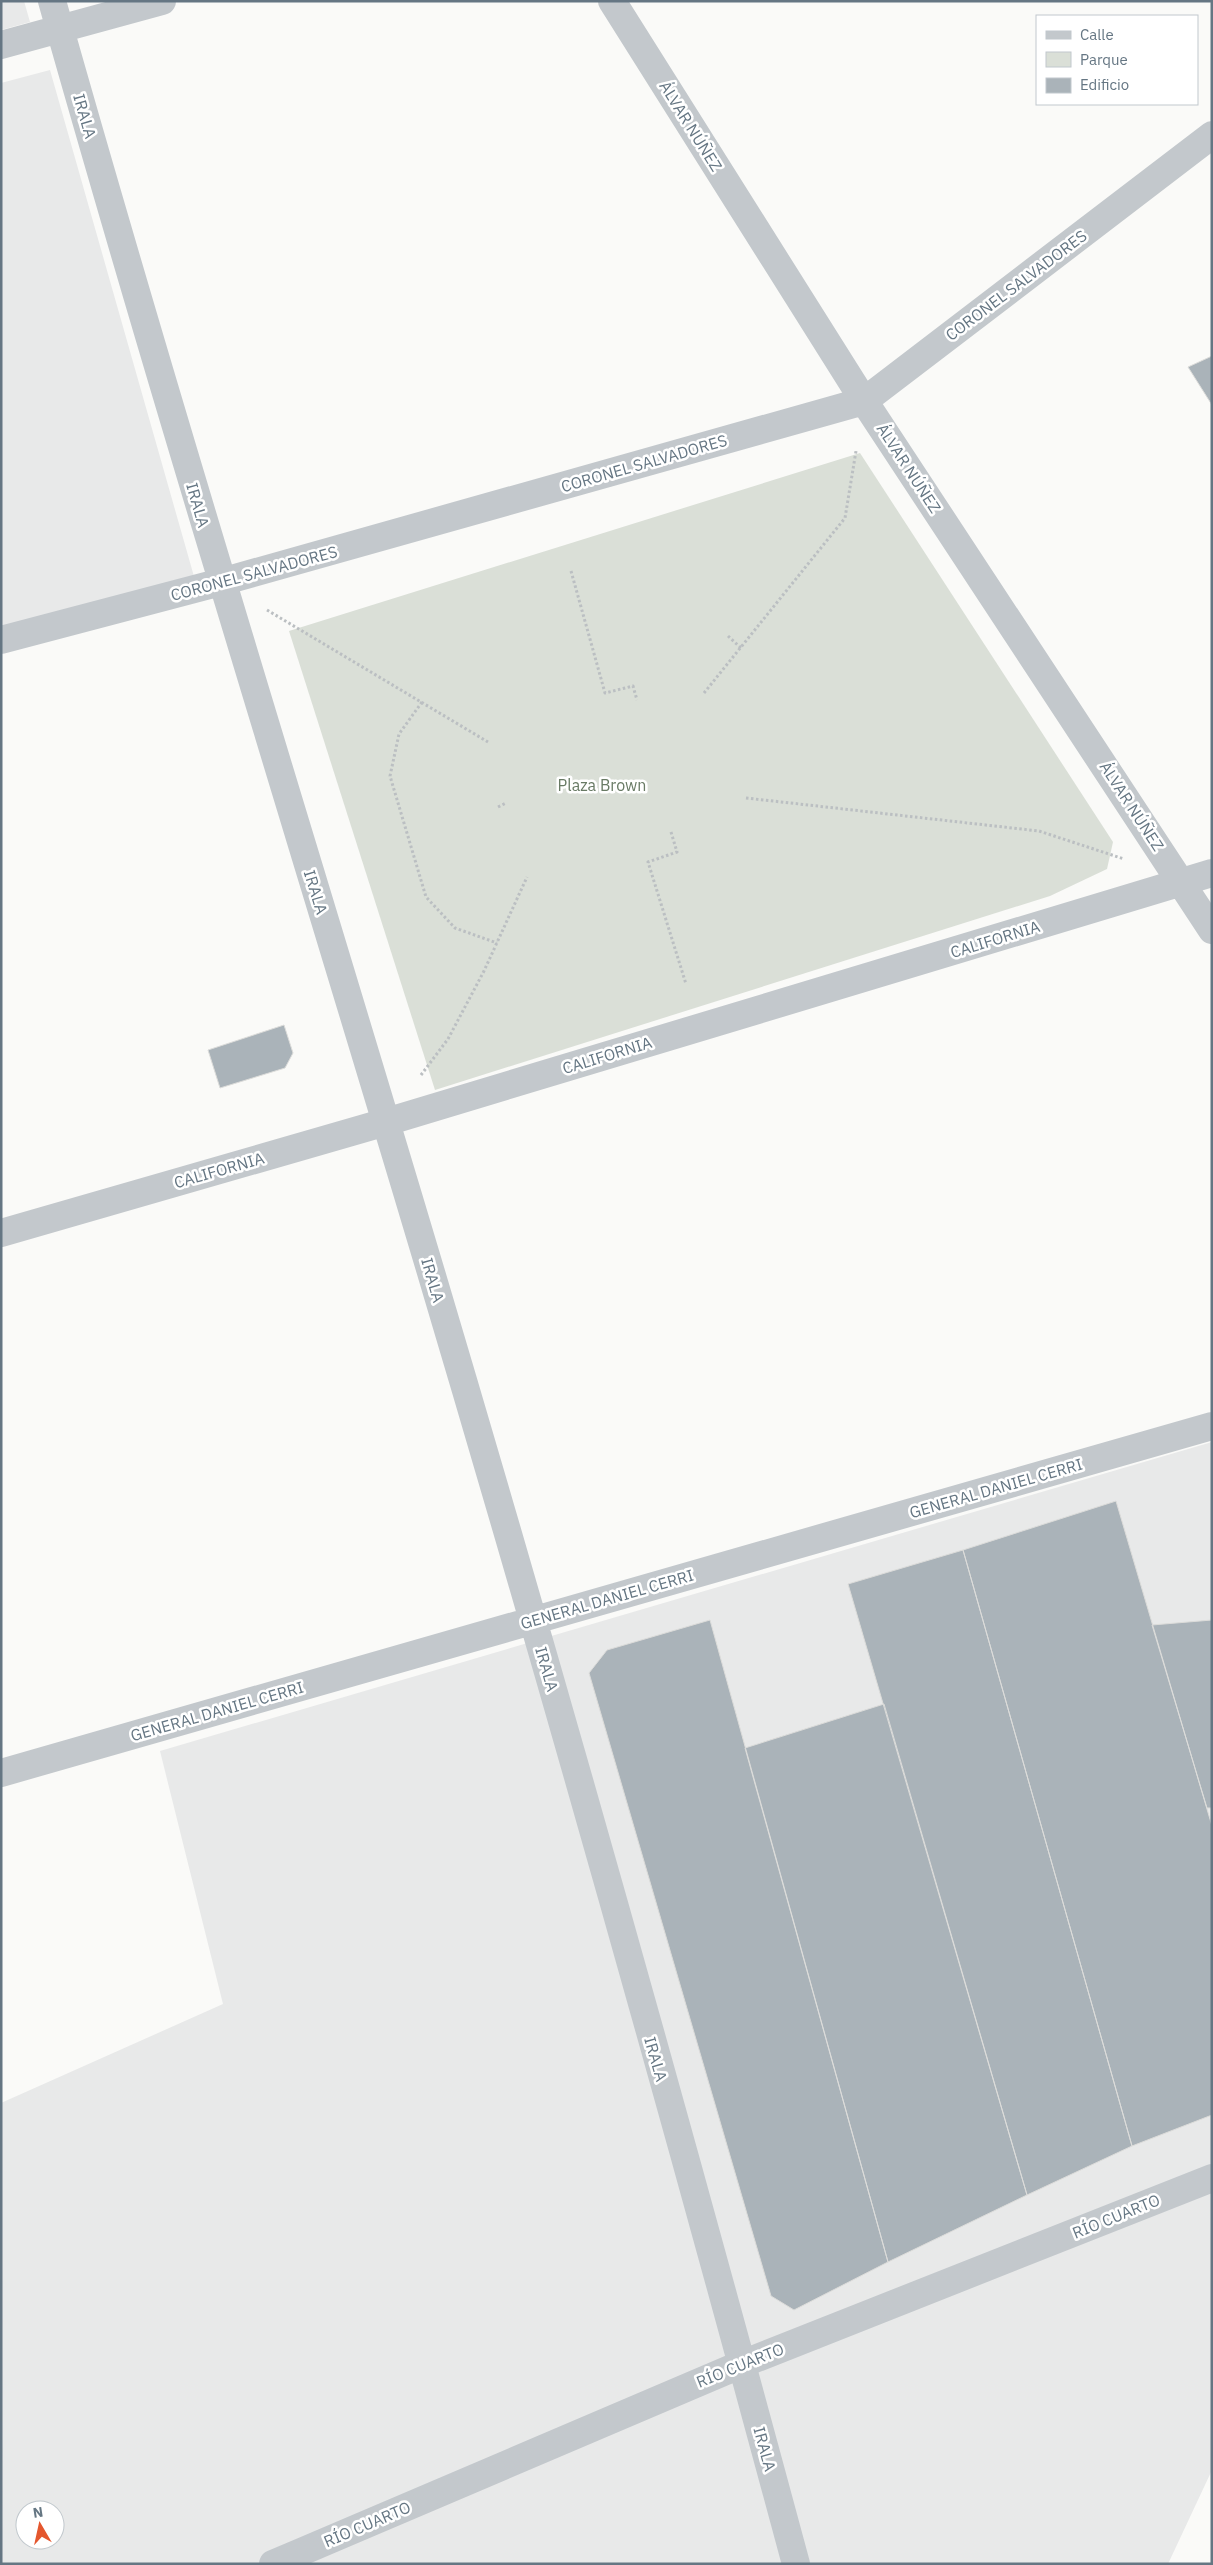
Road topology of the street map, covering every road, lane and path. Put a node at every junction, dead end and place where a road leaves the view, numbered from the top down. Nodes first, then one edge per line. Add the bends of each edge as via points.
1 (52, 1) edge
2 (162, 1) edge
3 (612, 1) edge
4 (60, 29) junction
5 (1, 44) edge
6 (1212, 135) edge
7 (864, 401) junction
8 (572, 570) dead end
9 (221, 582) junction
10 (728, 636) dead end
11 (1, 640) edge
12 (741, 648) junction
13 (704, 693) dead end
14 (637, 700) dead end
15 (422, 702) junction
16 (488, 742) dead end
17 (746, 798) dead end
18 (506, 803) dead end
19 (498, 807) dead end
20 (671, 832) dead end
21 (1128, 861) dead end
22 (1212, 873) edge
23 (527, 878) dead end
24 (1183, 883) junction
25 (1212, 930) edge
26 (497, 943) junction
27 (686, 984) dead end
28 (420, 1077) dead end
29 (386, 1122) junction
30 (1, 1233) edge
31 (1212, 1426) edge
32 (533, 1620) junction
33 (1, 1773) edge
34 (1212, 2178) edge
35 (742, 2364) junction
36 (273, 2564) edge
37 (796, 2564) edge

1 - 4 street, IRALA
2 - 4 street
3 - 7 street, ÁLVAR NÚÑEZ
4 - 5 street
4 - 9 street, IRALA
6 - 7 street, CORONEL SALVADORES
7 - 9 street, CORONEL SALVADORES
7 - 12 path via 845,518
7 - 24 street, ÁLVAR NÚÑEZ
8 - 14 path via 605,693 633,686
9 - 11 street, CORONEL SALVADORES
9 - 15 path
9 - 29 street, IRALA
10 - 12 path
12 - 13 path
15 - 16 path
15 - 26 path via 399,734 390,776 426,897 455,928
17 - 21 path via 1039,831
18 - 19 path
20 - 27 path via 677,852 648,862
22 - 24 street, CALIFORNIA
23 - 26 path
24 - 25 street, ÁLVAR NÚÑEZ
24 - 29 street, CALIFORNIA
26 - 28 path via 448,1039
29 - 30 street, CALIFORNIA
29 - 32 street, IRALA
31 - 32 street, GENERAL DANIEL CERRI
32 - 33 street, GENERAL DANIEL CERRI
32 - 35 street, IRALA
34 - 35 street, RÍO CUARTO
35 - 36 street, RÍO CUARTO
35 - 37 street, IRALA

